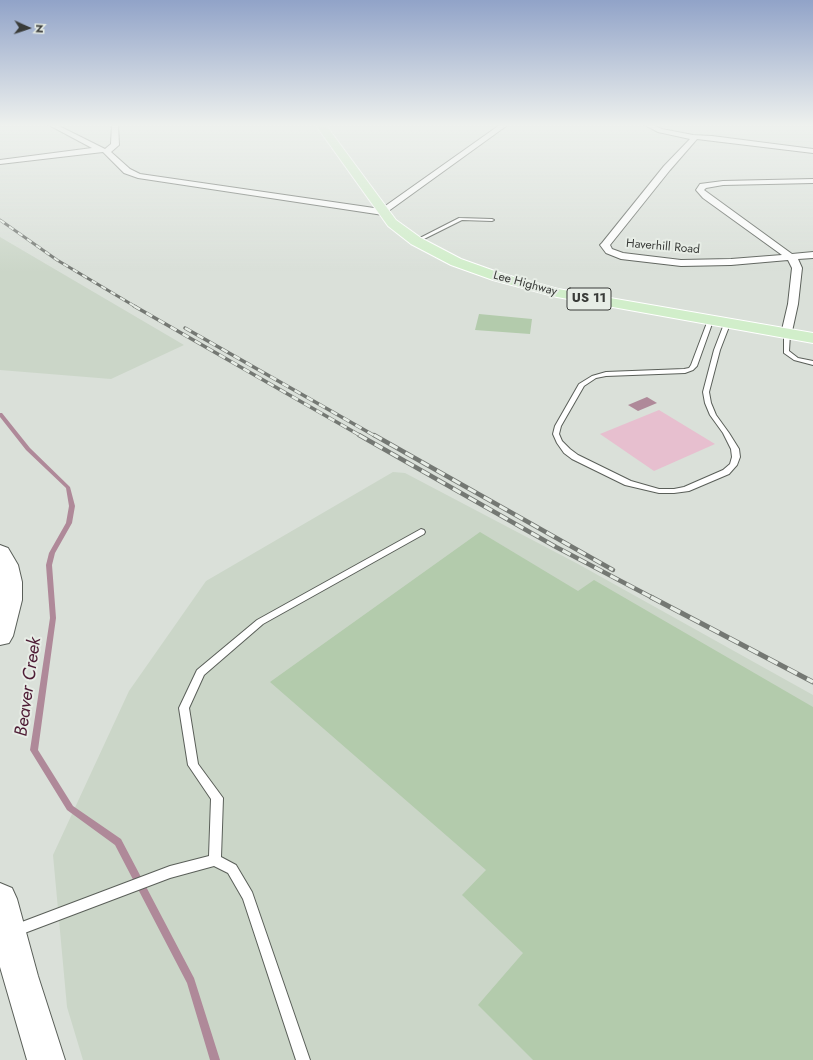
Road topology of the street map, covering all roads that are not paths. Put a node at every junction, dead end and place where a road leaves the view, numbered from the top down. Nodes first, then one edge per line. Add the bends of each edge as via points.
1 (132, 173) edge
2 (355, 173) edge
3 (436, 173) edge
4 (662, 173) edge
5 (813, 180) edge
6 (383, 212) junction
7 (492, 220) dead end
8 (416, 241) junction
9 (813, 255) edge
10 (791, 258) junction
11 (710, 321) junction
12 (728, 324) junction
13 (786, 334) junction
14 (813, 338) edge
15 (813, 363) edge
16 (421, 532) dead end
17 (0, 553) edge
18 (0, 636) edge
19 (215, 860) junction
20 (0, 899) edge
21 (9, 933) junction
22 (46, 1060) edge
23 (303, 1060) edge

1 - 6 street via 149,179
2 - 6 main road, Lee Highway / US 11
3 - 6 street
4 - 10 street, Haverhill Road via 605,245 613,253 681,262
5 - 10 street via 723,183 703,186 700,190 784,250
6 - 8 main road, Lee Highway / US 11 via 392,223
7 - 8 lane via 461,219
8 - 11 main road, Lee Highway / US 11 via 456,262 526,285
9 - 10 street
10 - 13 street via 797,268
11 - 12 main road, Lee Highway / US 11
11 - 12 lane via 691,369 606,374 594,377 581,386 558,426 556,434 559,442 575,457 628,483 659,491 686,489 726,472 735,461 735,449 713,415 706,392 717,350
12 - 13 main road, Lee Highway / US 11
13 - 14 main road, Lee Highway / US 11
13 - 15 lane via 786,352
16 - 19 lane via 260,622 200,674 184,708 192,765 217,798
17 - 18 street via 10,582 10,600
19 - 21 lane via 170,872
19 - 23 lane via 232,869 248,896
20 - 21 street
21 - 22 street

